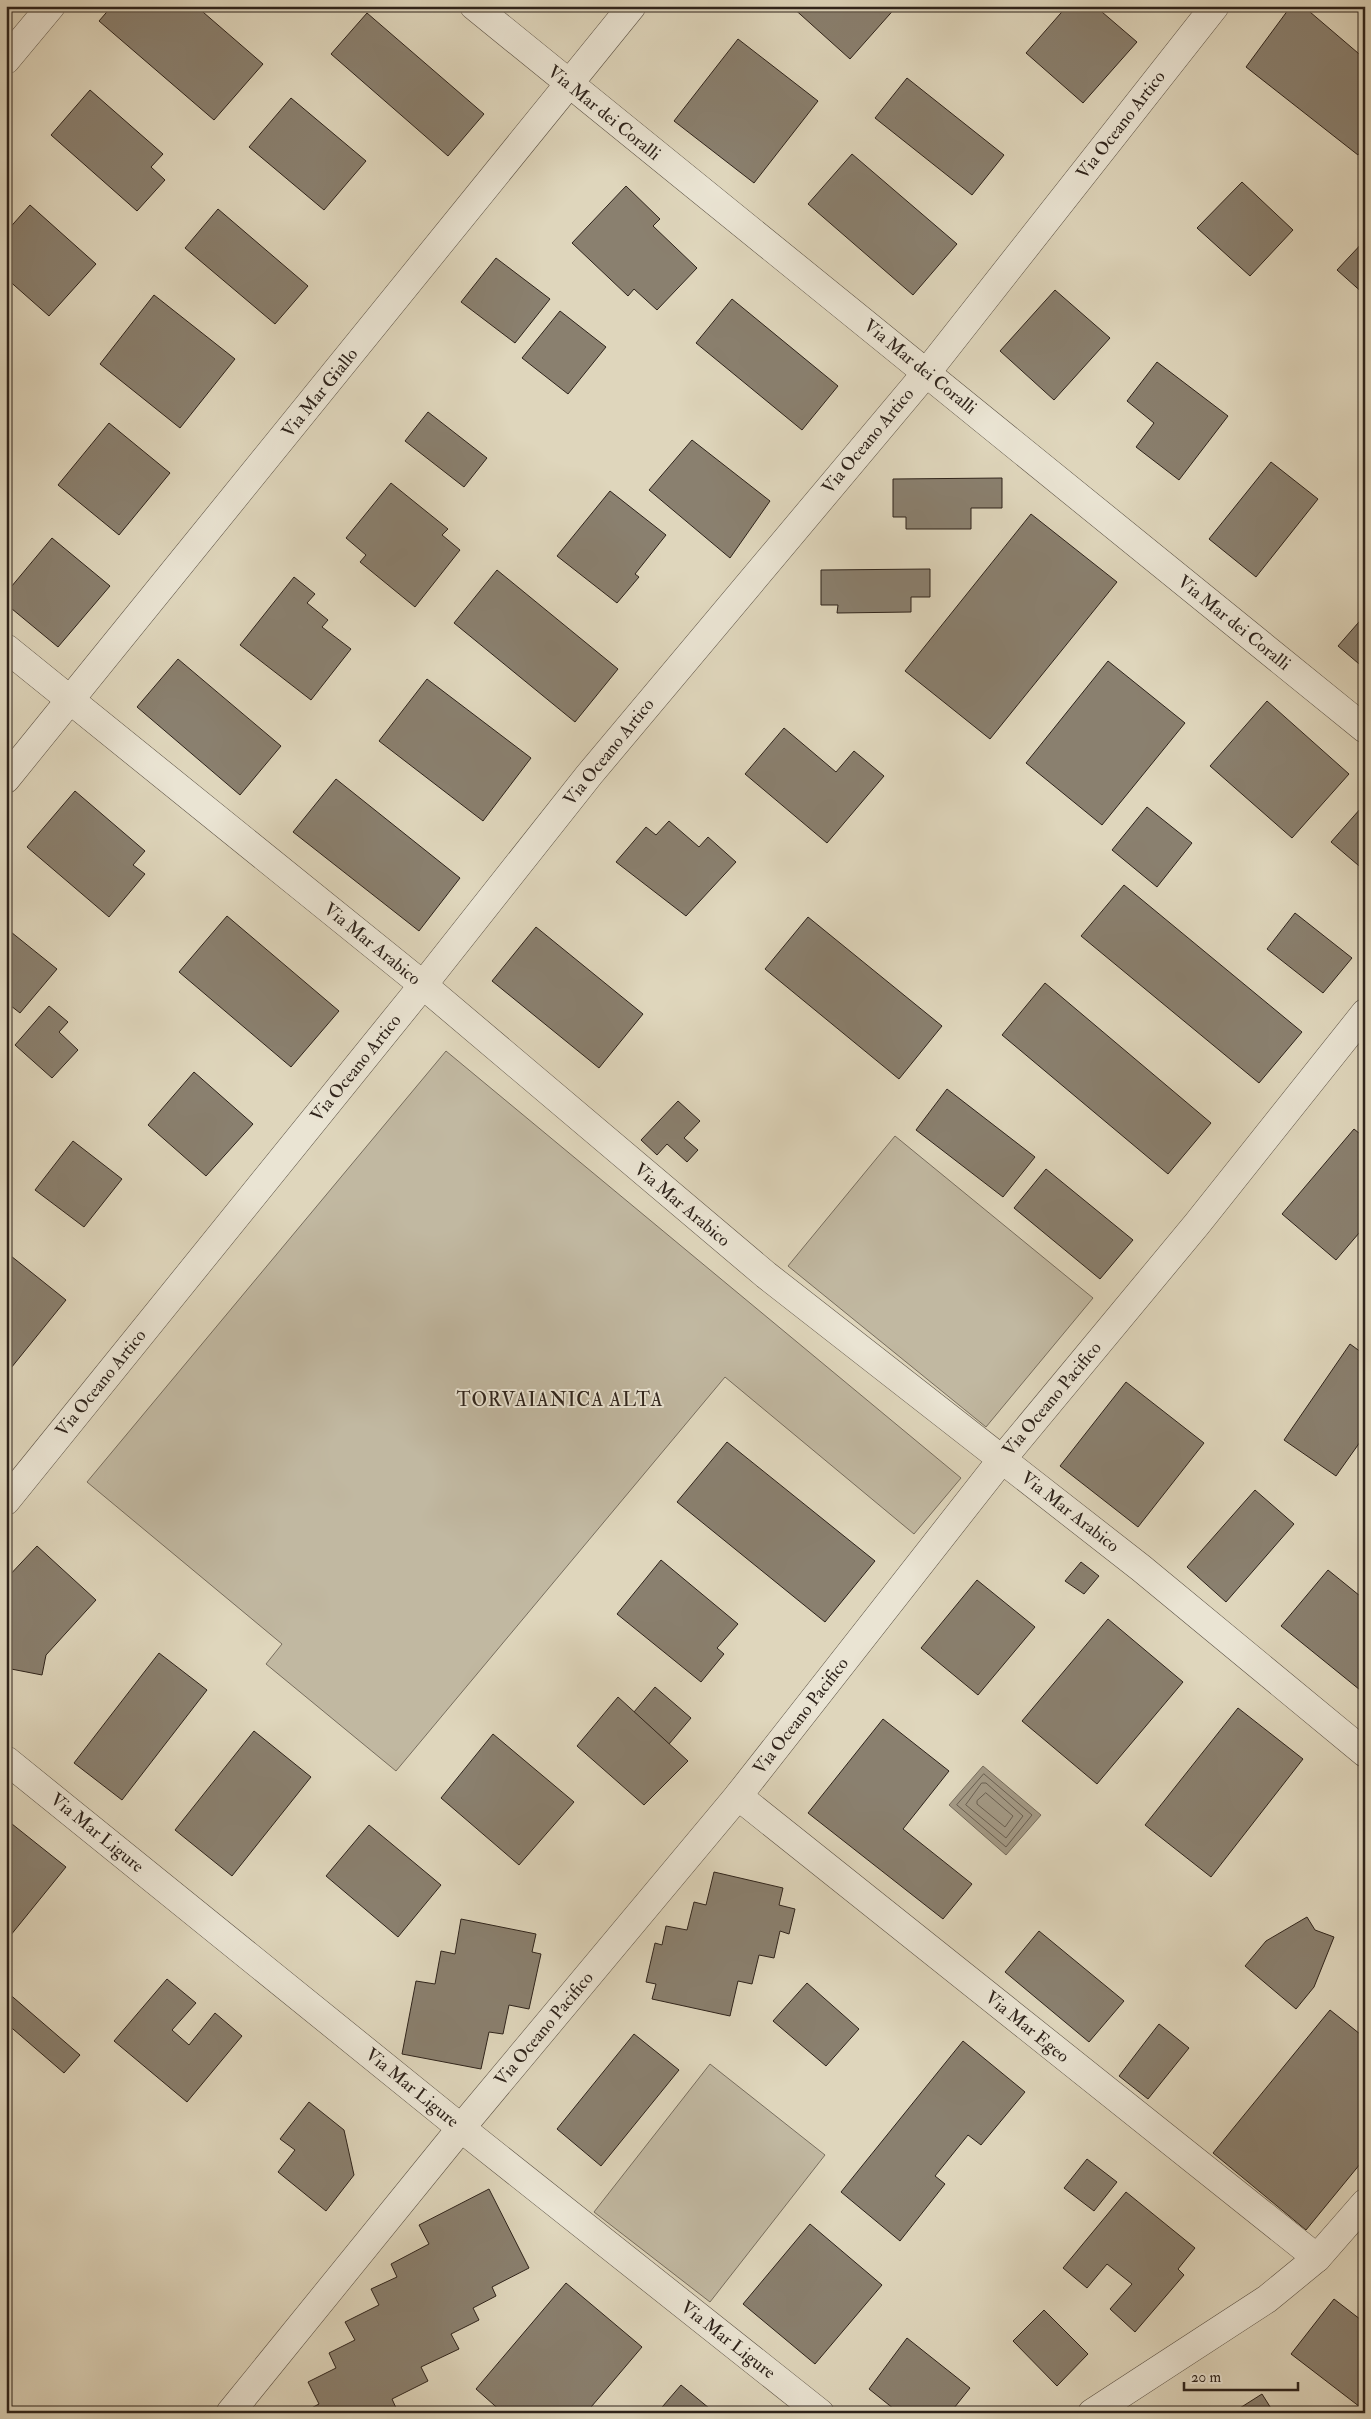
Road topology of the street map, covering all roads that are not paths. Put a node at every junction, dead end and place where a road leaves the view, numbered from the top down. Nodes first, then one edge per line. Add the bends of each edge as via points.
1 (50, 6) edge
2 (474, 6) edge
3 (632, 6) edge
4 (1214, 6) edge
5 (6, 60) edge
6 (570, 86) junction
7 (927, 372) junction
8 (6, 648) edge
9 (69, 700) junction
10 (1365, 729) edge
11 (6, 779) edge
12 (423, 985) junction
13 (1365, 1013) edge
14 (1003, 1458) junction
15 (6, 1500) edge
16 (1365, 1753) edge
17 (6, 1760) edge
18 (738, 1796) junction
19 (461, 2128) junction
20 (1365, 2203) edge
21 (1316, 2258) junction
22 (230, 2413) edge
23 (820, 2413) edge
24 (1092, 2413) edge

1 - 5 street
2 - 6 street, Via Mar dei Coralli
3 - 6 street, Via Mar Giallo
4 - 7 street, Via Oceano Artico
6 - 7 street, Via Mar dei Coralli
6 - 9 street, Via Mar Giallo
7 - 10 street, Via Mar dei Coralli
7 - 12 street, Via Oceano Artico via 589,775
8 - 9 street, Via Mar Arabico
9 - 11 street, Via Mar Giallo
9 - 12 street, Via Mar Arabico
12 - 14 street, Via Mar Arabico via 766,1275
12 - 15 street, Via Oceano Artico
13 - 14 street, Via Oceano Pacifico via 1197,1224
14 - 16 street, Via Mar Arabico
14 - 18 street, Via Oceano Pacifico
17 - 19 street, Via Mar Ligure
18 - 19 street, Via Oceano Pacifico
18 - 21 street, Via Mar Egeo
19 - 22 street, Via Oceano Pacifico
19 - 23 street, Via Mar Ligure
20 - 21 street
21 - 24 street via 1267,2299

